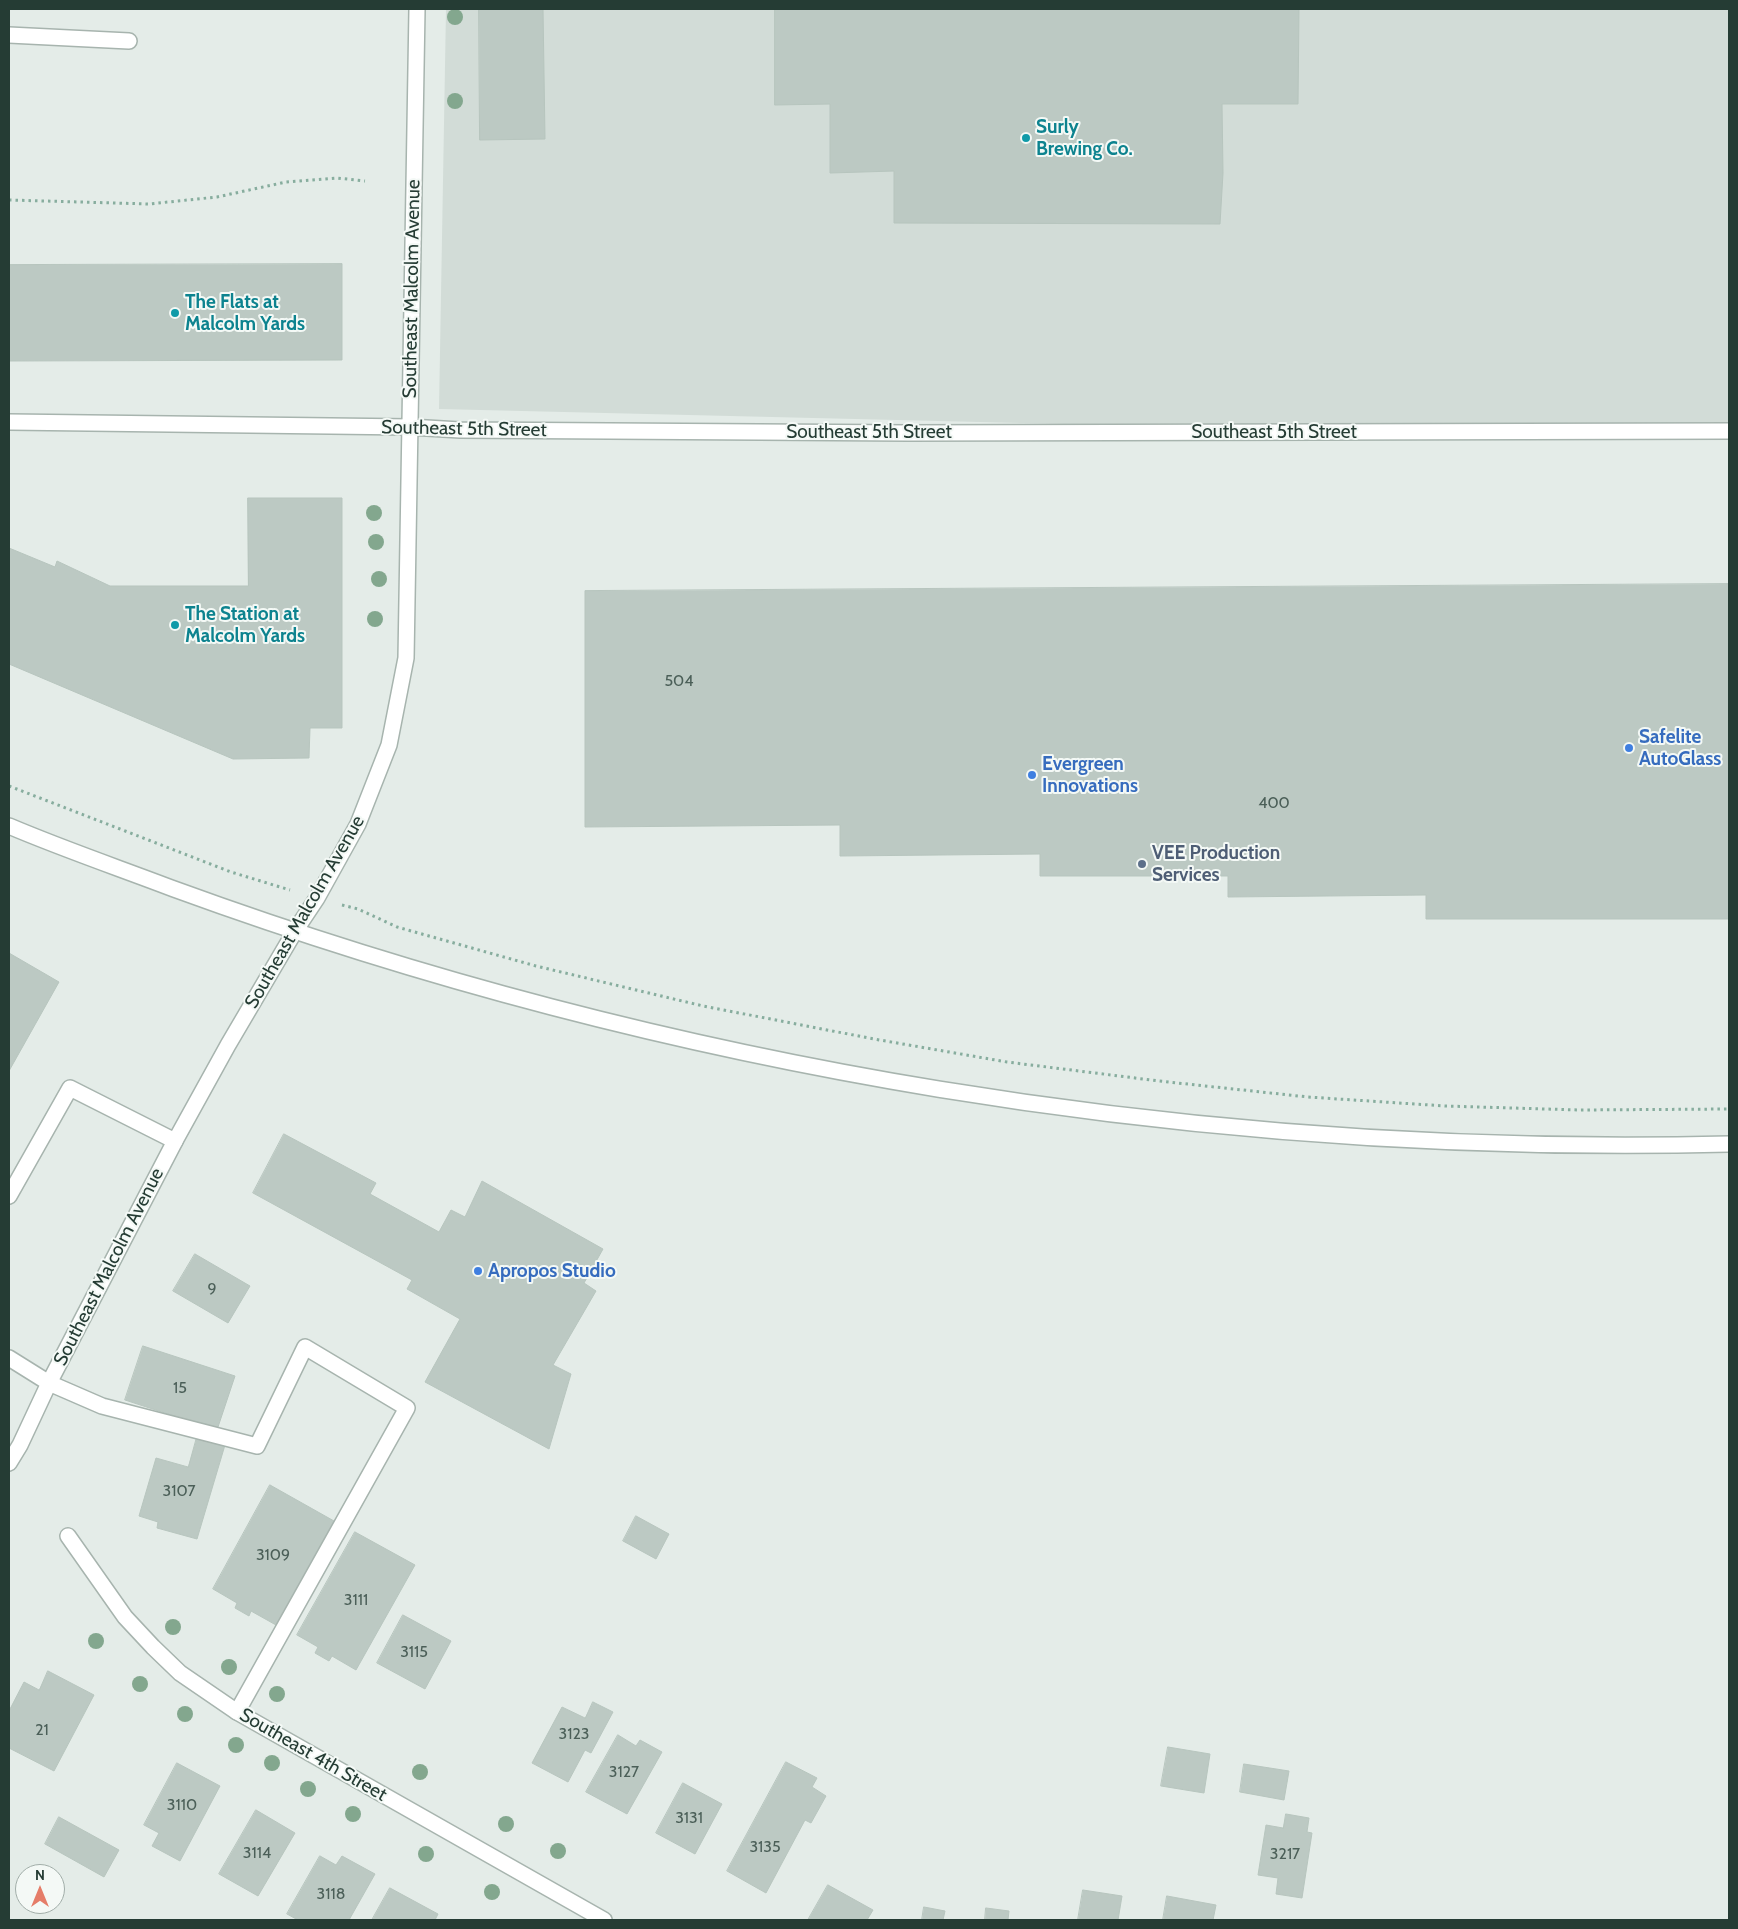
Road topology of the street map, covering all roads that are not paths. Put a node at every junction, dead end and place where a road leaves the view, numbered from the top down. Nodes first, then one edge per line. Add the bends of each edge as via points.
1 (417, 9) edge
2 (9, 35) edge
3 (129, 41) dead end
4 (9, 422) edge
5 (410, 427) junction
6 (1729, 431) edge
7 (9, 826) edge
8 (295, 931) junction
9 (174, 1141) junction
10 (1729, 1144) edge
11 (9, 1196) edge
12 (9, 1358) edge
13 (49, 1383) junction
14 (9, 1463) edge
15 (68, 1536) dead end
16 (237, 1712) junction
17 (604, 1920) edge

1 - 5 street, Southeast Malcolm Avenue
2 - 3 street
4 - 5 street, Southeast 5th Street
5 - 6 street, Southeast 5th Street via 908,433
5 - 8 street, Southeast Malcolm Avenue via 406,658 389,745 358,824
7 - 8 street via 97,862
8 - 9 street, Southeast Malcolm Avenue
8 - 10 street via 610,1022 835,1071 971,1094 1195,1124 1359,1137 1512,1145 1642,1147
9 - 11 street via 70,1088
9 - 13 street, Southeast Malcolm Avenue
12 - 13 street
13 - 14 street, Southeast Malcolm Avenue
13 - 16 street via 102,1406 257,1446 305,1347 407,1408
15 - 16 street, Southeast 4th Street via 125,1617 153,1647 180,1673
16 - 17 street, Southeast 4th Street

